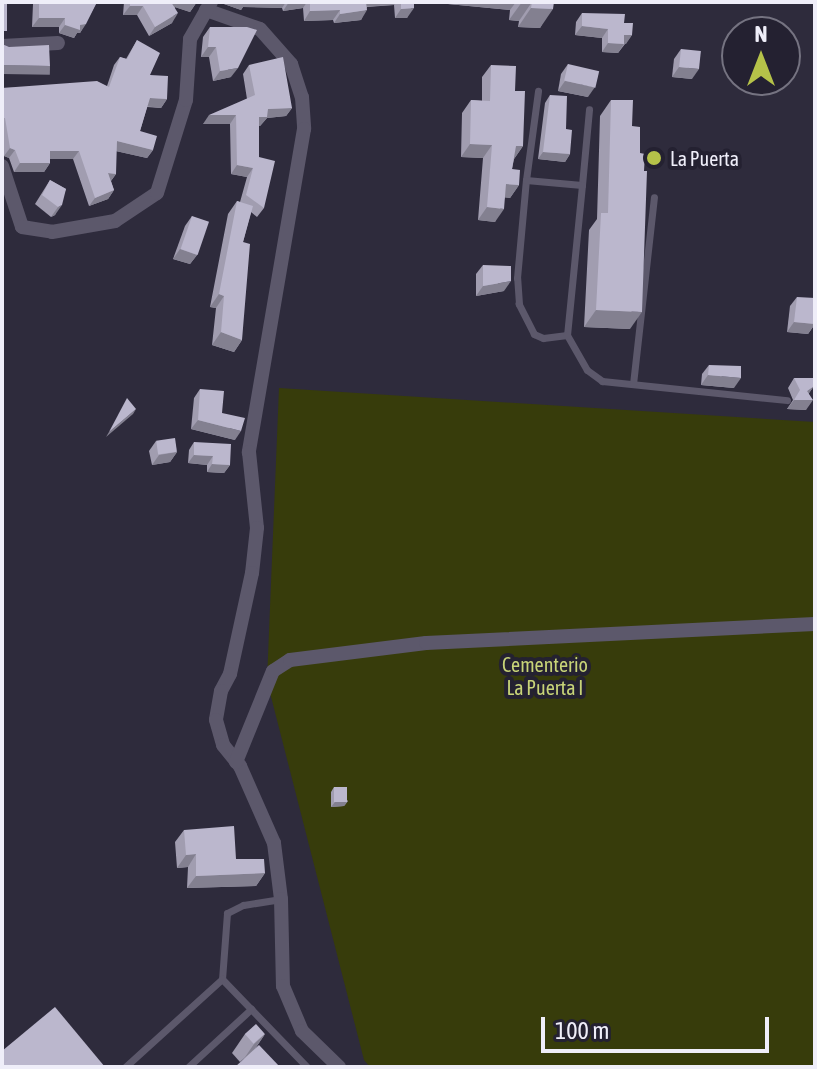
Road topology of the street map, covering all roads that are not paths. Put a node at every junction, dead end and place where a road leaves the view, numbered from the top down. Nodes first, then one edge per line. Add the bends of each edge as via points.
1 (209, 6) edge
2 (58, 43) dead end
3 (2, 46) edge
4 (538, 91) dead end
5 (589, 109) dead end
6 (2, 166) edge
7 (526, 180) junction
8 (582, 185) junction
9 (654, 197) dead end
10 (567, 335) junction
11 (633, 384) junction
12 (787, 400) dead end
13 (815, 624) edge
14 (236, 762) junction
15 (281, 899) junction
16 (222, 979) junction
17 (251, 1009) junction
18 (125, 1067) edge
19 (188, 1067) edge
20 (307, 1067) edge
21 (339, 1067) edge

1 - 6 street via 190,39 186,100 157,193 115,221 52,232 22,227
1 - 14 street via 260,29 291,64 302,97 304,129 249,452 257,528 252,573 216,720 223,745
2 - 3 street
4 - 7 lane
5 - 8 lane
7 - 8 lane
7 - 10 lane via 519,304 534,334
8 - 10 lane
9 - 11 lane
10 - 11 lane via 587,370 602,381
11 - 12 lane
13 - 14 street via 426,643 290,660 273,671
14 - 15 street via 274,843
15 - 16 lane via 227,913
15 - 21 street via 283,986 302,1031
16 - 17 lane
16 - 18 lane
17 - 19 lane
17 - 20 lane

